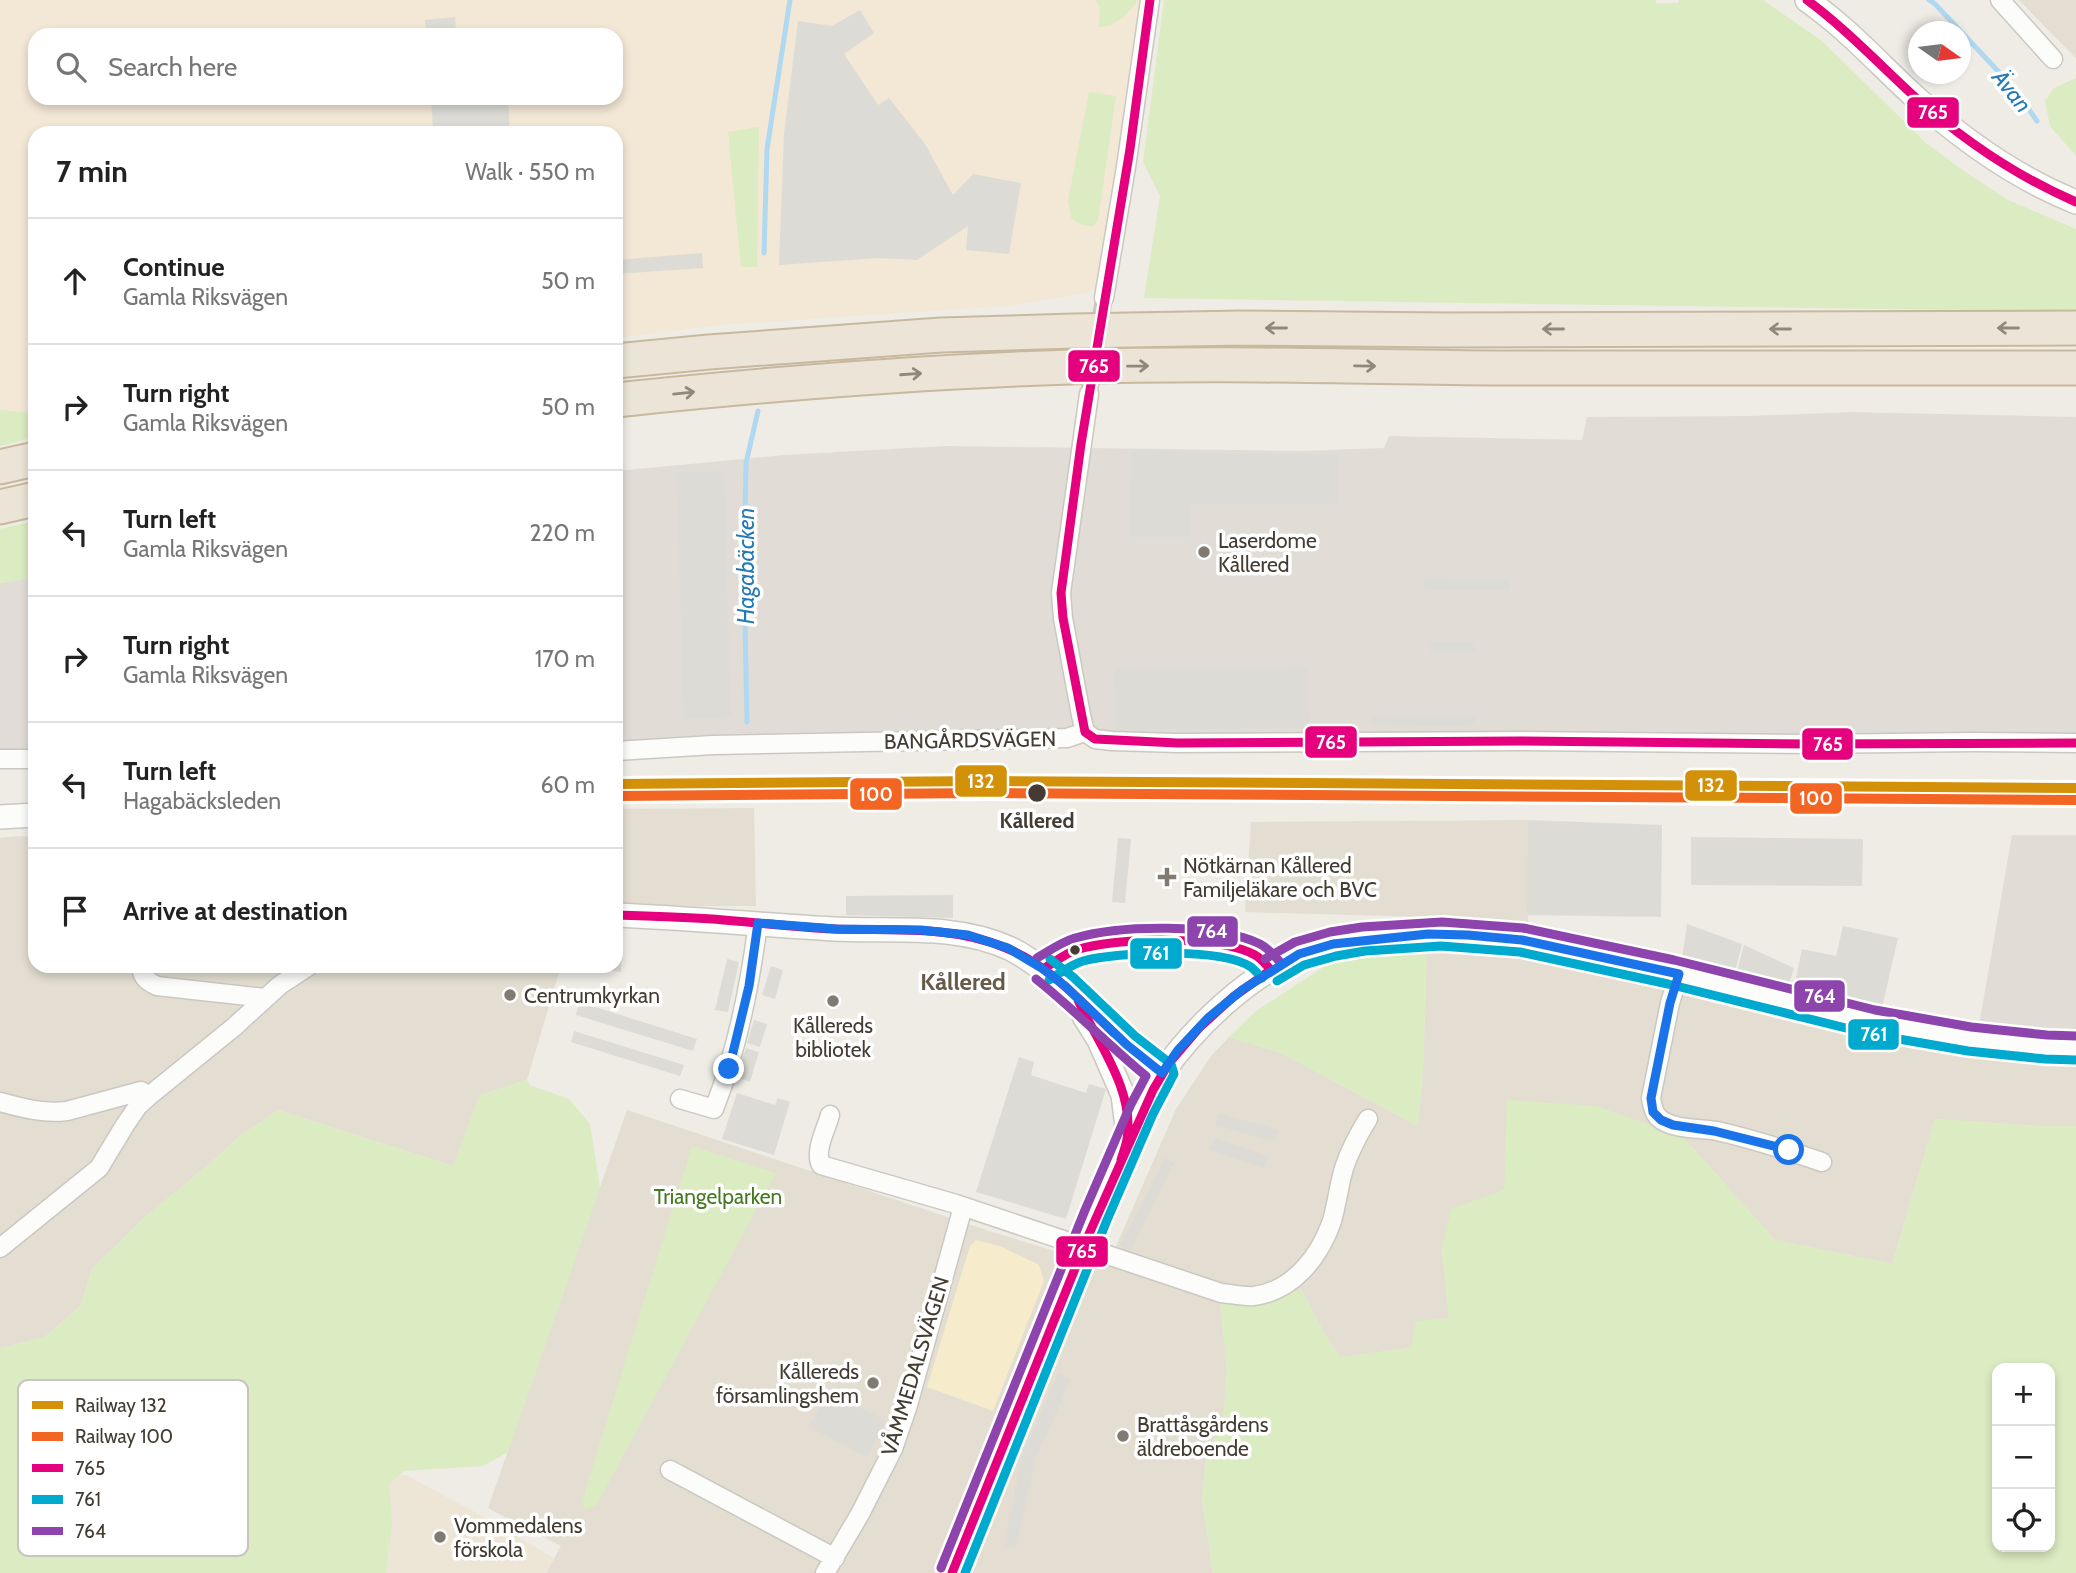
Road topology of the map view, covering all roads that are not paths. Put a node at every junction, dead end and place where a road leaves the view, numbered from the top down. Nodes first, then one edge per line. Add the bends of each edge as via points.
1 (1150, 0) edge
2 (1807, 0) edge
3 (2000, 0) edge
4 (2053, 58) dead end
5 (2076, 202) edge
6 (1104, 299) tunnel mouth
7 (2076, 328) edge
8 (623, 360) edge
9 (2076, 368) edge
10 (1089, 394) tunnel mouth
11 (623, 399) edge
12 (28, 461) edge
13 (0, 467) edge
14 (28, 501) edge
15 (0, 507) edge
16 (1085, 732) junction
17 (2076, 743) edge
18 (623, 751) edge
19 (0, 759) edge
20 (28, 759) edge
21 (28, 815) edge
22 (0, 817) edge
23 (623, 915) edge
24 (758, 923) junction
25 (142, 973) edge
26 (299, 973) edge
27 (1679, 974) junction
28 (265, 999) junction
29 (1078, 1000) junction
30 (2076, 1048) edge
31 (1162, 1073) junction
32 (149, 1096) junction
33 (680, 1099) dead end
34 (0, 1102) edge
35 (830, 1115) dead end
36 (1368, 1119) dead end
37 (1129, 1142) junction
38 (1822, 1162) dead end
39 (963, 1206) junction
40 (1083, 1246) junction
41 (0, 1248) edge
42 (670, 1470) dead end
43 (830, 1565) edge
44 (952, 1573) edge

1 - 6 street
2 - 5 street via 1949,126 2009,169
3 - 4 street
7 -> 8 highway via 1088,331 941,335
11 -> 9 highway via 937,372 1073,366
10 - 16 street via 1061,593
12 - 13 highway
14 - 15 highway
16 - 17 street, BANGÅRDSVÄGEN via 1111,741 1177,743
16 - 18 street, BANGÅRDSVÄGEN via 1067,738
19 - 20 street
21 - 22 street
23 - 24 street
24 - 29 street via 968,935 1023,956
24 - 33 street via 749,986 714,1110
25 - 28 street via 158,986
26 - 28 street
27 - 30 street via 1872,1022 1969,1039
27 - 31 street via 1522,940 1468,935 1428,934 1333,944 1299,954 1242,990 1208,1018
27 - 38 street via 1651,1098 1653,1112 1673,1125 1751,1139
28 - 32 street
29 - 31 street
29 - 37 street via 1123,1096
31 - 37 street
32 - 34 street via 141,1091 56,1112
32 - 41 street via 99,1168
35 - 39 street via 818,1154 821,1165
36 - 40 street via 1351,1147 1331,1222 1316,1255 1278,1289 1252,1296 1222,1293
37 - 40 street
39 - 40 street
39 - 43 street, VÅMMEDALSVÄGEN via 892,1449
40 - 44 street
42 - 43 street, VÅMMEDALSVÄGEN

